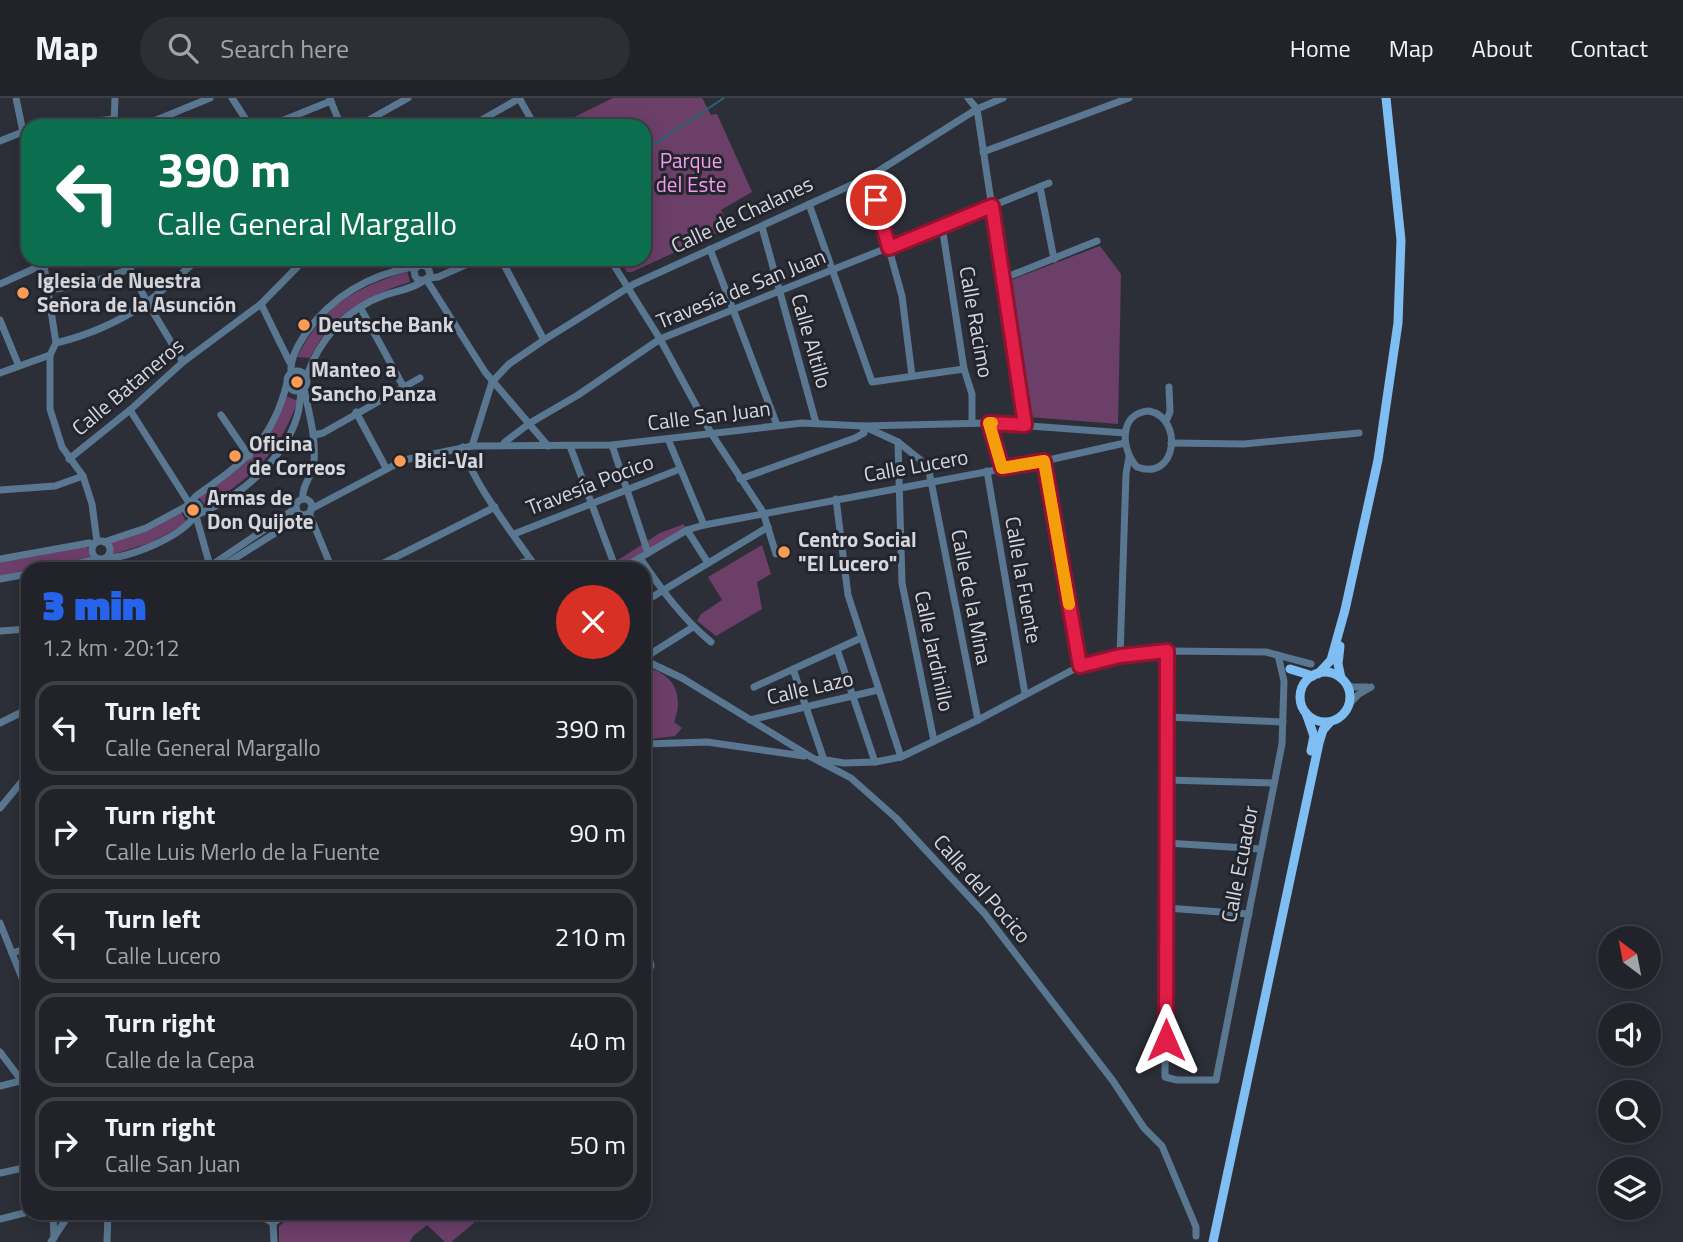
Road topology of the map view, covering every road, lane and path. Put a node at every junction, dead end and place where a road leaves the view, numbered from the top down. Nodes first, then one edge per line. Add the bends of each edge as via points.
1 (16, 98) edge
2 (115, 98) edge
3 (210, 98) edge
4 (232, 98) edge
5 (519, 98) edge
6 (968, 98) edge
7 (1003, 98) edge
8 (1129, 98) edge
9 (1386, 98) edge
10 (331, 99) edge
11 (404, 99) edge
12 (977, 109) junction
13 (22, 119) edge
14 (114, 119) edge
15 (159, 119) edge
16 (246, 119) edge
17 (285, 119) edge
18 (338, 119) edge
19 (370, 119) edge
20 (483, 119) edge
21 (531, 119) edge
22 (21, 133) edge
23 (0, 141) edge
24 (983, 152) junction
25 (869, 177) junction
26 (1049, 183) dead end
27 (1040, 187) junction
28 (809, 204) junction
29 (992, 206) junction
30 (942, 226) junction
31 (762, 227) junction
32 (1097, 241) dead end
33 (889, 248) junction
34 (710, 249) junction
35 (1054, 258) junction
36 (36, 266) edge
37 (44, 266) edge
38 (129, 266) edge
39 (191, 266) edge
40 (297, 266) edge
41 (412, 266) edge
42 (417, 266) edge
43 (426, 266) edge
44 (463, 266) edge
45 (505, 266) edge
46 (614, 266) edge
47 (130, 269) junction
48 (832, 270) junction
49 (426, 279) junction
50 (1002, 279) junction
51 (0, 284) edge
52 (627, 288) junction
53 (779, 292) junction
54 (48, 294) junction
55 (147, 302) junction
56 (261, 304) junction
57 (360, 307) junction
58 (735, 310) junction
59 (0, 320) edge
60 (4, 334) edge
61 (660, 339) junction
62 (544, 340) junction
63 (56, 343) junction
64 (50, 355) junction
65 (183, 362) junction
66 (290, 363) junction
67 (18, 364) junction
68 (964, 369) junction
69 (0, 373) edge
70 (291, 373) junction
71 (912, 376) junction
72 (420, 377) dead end
73 (306, 378) junction
74 (492, 382) junction
75 (287, 383) junction
76 (403, 386) junction
77 (1169, 387) dead end
78 (302, 389) junction
79 (130, 410) junction
80 (356, 412) junction
81 (221, 415) dead end
82 (310, 418) junction
83 (297, 419) junction
84 (1166, 421) junction
85 (530, 423) junction
86 (816, 423) junction
87 (972, 423) junction
88 (989, 423) junction
89 (777, 425) junction
90 (1025, 425) junction
91 (863, 426) junction
92 (711, 433) junction
93 (1125, 433) junction
94 (1359, 433) dead end
95 (314, 435) junction
96 (668, 439) junction
97 (898, 442) junction
98 (1125, 443) junction
99 (1171, 443) junction
100 (503, 445) junction
101 (612, 445) junction
102 (472, 446) junction
103 (548, 446) junction
104 (570, 446) junction
105 (463, 447) junction
106 (249, 456) junction
107 (1129, 457) junction
108 (69, 459) junction
109 (1044, 461) junction
110 (386, 468) junction
111 (1002, 468) junction
112 (680, 469) junction
113 (987, 471) junction
114 (83, 477) junction
115 (740, 479) junction
116 (0, 480) edge
117 (931, 481) junction
118 (898, 488) junction
119 (1, 490) edge
120 (626, 491) junction
121 (303, 499) junction
122 (836, 499) junction
123 (189, 504) junction
124 (590, 504) junction
125 (495, 507) junction
126 (296, 508) junction
127 (308, 512) junction
128 (763, 512) junction
129 (196, 515) junction
130 (704, 525) junction
131 (768, 527) junction
132 (687, 530) junction
133 (514, 534) junction
134 (99, 543) junction
135 (648, 553) junction
136 (776, 554) dead end
137 (640, 558) junction
138 (0, 559) edge
139 (102, 559) junction
140 (531, 560) joint
141 (88, 562) edge
142 (101, 562) edge
143 (210, 562) edge
144 (219, 562) edge
145 (235, 562) edge
146 (329, 562) edge
147 (386, 562) edge
148 (524, 562) edge
149 (615, 562) edge
150 (632, 562) edge
151 (643, 562) edge
152 (708, 563) junction
153 (651, 574) edge
154 (21, 575) edge
155 (0, 579) edge
156 (662, 591) junction
157 (651, 598) edge
158 (1345, 610) junction
159 (693, 627) junction
160 (21, 630) edge
161 (0, 631) edge
162 (861, 638) junction
163 (711, 642) dead end
164 (837, 649) junction
165 (1167, 651) junction
166 (651, 654) edge
167 (1278, 655) junction
168 (1120, 656) junction
169 (651, 662) edge
170 (1311, 664) dead end
171 (1080, 666) junction
172 (793, 669) junction
173 (1290, 669) junction
174 (1315, 675) junction
175 (1344, 681) junction
176 (754, 687) dead end
177 (1303, 687) junction
178 (878, 690) junction
179 (1025, 694) junction
180 (853, 695) junction
181 (1349, 704) junction
182 (806, 706) junction
183 (21, 712) edge
184 (1306, 713) junction
185 (1167, 717) junction
186 (750, 720) junction
187 (978, 720) junction
188 (1283, 722) junction
189 (1330, 722) junction
190 (0, 723) edge
191 (934, 741) junction
192 (651, 744) edge
193 (811, 757) junction
194 (901, 757) junction
195 (824, 760) junction
196 (875, 762) junction
197 (1167, 780) junction
198 (21, 782) edge
199 (1274, 783) junction
200 (0, 808) edge
201 (1167, 844) junction
202 (1261, 849) junction
203 (1290, 879) junction
204 (1166, 908) junction
205 (1249, 914) junction
206 (0, 923) edge
207 (21, 950) edge
208 (12, 953) junction
209 (21, 976) edge
210 (0, 1052) edge
211 (21, 1076) edge
212 (21, 1081) edge
213 (0, 1086) edge
214 (21, 1168) edge
215 (0, 1173) edge
216 (21, 1214) edge
217 (0, 1219) edge
218 (53, 1220) edge
219 (66, 1220) edge
220 (108, 1220) edge
221 (268, 1220) edge
222 (277, 1220) edge
223 (273, 1223) junction
224 (1196, 1236) dead end
225 (53, 1240) edge
226 (107, 1242) edge
227 (274, 1242) edge
228 (1213, 1242) edge

1 - 13 street
2 - 14 street
3 - 15 street
4 - 16 street
5 - 20 street
5 - 21 street
6 - 12 street
7 - 12 street, Calle de Chalanes
8 - 24 street
9 - 158 main road via 1401,240 1398,323 1378,460
10 - 17 street
10 - 18 street
11 - 19 street
12 - 24 street
12 - 25 street, Calle de Chalanes
22 - 23 street
24 - 29 street
25 - 28 street, Calle de Chalanes
25 - 33 street
26 - 27 street, Travesía de San Juan
27 - 29 street, Travesía de San Juan
27 - 35 street
28 - 31 street, Calle de Chalanes
28 - 48 street
29 - 30 street, Travesía de San Juan
29 - 50 street
30 - 33 street, Travesía de San Juan
30 - 68 street, Calle Racimo
31 - 34 street, Calle de Chalanes
31 - 53 street, Calle Altillo
32 - 35 street
33 - 48 street, Travesía de San Juan
33 - 71 street via 902,296
34 - 52 street, Calle de Chalanes
34 - 58 street
35 - 50 street
36 - 51 street
37 - 54 street
38 - 47 street
39 - 55 street
40 - 56 street, Calle Bataneros
41 - 66 street via 373,278 331,303
42 - 49 street via 415,276
43 - 49 street
44 - 49 street
45 - 62 street
46 - 52 street
47 - 54 street
47 - 55 street
48 - 53 street, Travesía de San Juan
48 - 71 street via 872,382
49 - 57 street
49 - 74 street
50 - 90 street
52 - 61 street
52 - 62 street, Calle de Chalanes
53 - 58 street, Travesía de San Juan
53 - 86 street, Calle Altillo
54 - 63 street
55 - 63 street via 104,328
55 - 65 street
56 - 65 street, Calle Bataneros
56 - 66 street
57 - 73 street via 325,337
57 - 76 street
58 - 61 street, Travesía de San Juan
58 - 89 street
59 - 60 street
60 - 67 street
61 - 85 street, Travesía de San Juan
61 - 92 street
62 - 74 street, Calle de Chalanes
63 - 64 street
64 - 67 street
64 - 108 street via 50,409
65 - 79 street, Calle Bataneros
66 - 70 street
67 - 69 street
68 - 71 street
68 - 87 street, Calle Racimo via 972,394
70 - 73 street
70 - 75 street
72 - 76 street
73 - 78 street
74 - 85 street
74 - 102 street
75 - 78 street via 292,390
75 - 106 street via 273,424
76 - 80 street
77 - 84 street
78 - 82 street
78 - 83 street
79 - 108 street, Calle Bataneros
79 - 123 street
80 - 95 street
80 - 110 street
81 - 106 street
82 - 83 street
82 - 95 street
83 - 129 street via 272,461 226,499
84 - 93 street via 1156,413 1140,412 1132,417
84 - 99 street
85 - 100 street, Travesía de San Juan
85 - 103 street
86 - 89 street, Calle San Juan
86 - 91 street, Calle San Juan
87 - 88 street, Calle San Juan
87 - 91 street, Calle San Juan
88 - 90 street, Calle San Juan
88 - 111 street
89 - 92 street, Calle San Juan
90 - 93 street, Calle San Juan
91 - 97 street
91 - 115 street via 864,433 855,438
92 - 96 street, Calle San Juan
92 - 115 street
93 - 98 street
94 - 99 street via 1244,444
95 - 121 street via 314,464
96 - 101 street, Calle San Juan
96 - 112 street
97 - 117 street via 928,466
97 - 118 street, Calle Jardinillo
98 - 107 street
98 - 109 street, Calle Lucero
99 - 107 street via 1168,458 1152,470 1138,467
100 - 102 street, Calle San Juan
100 - 103 street, Calle San Juan
101 - 104 street, Calle San Juan
101 - 120 street
102 - 105 street, Calle San Juan
103 - 104 street, Calle San Juan
104 - 124 street
105 - 110 street, Calle San Juan
105 - 125 street
106 - 123 street
107 - 168 street
108 - 114 street
109 - 111 street, Calle Lucero
109 - 171 street
110 - 127 street, Calle San Juan
111 - 113 street, Calle Lucero
112 - 120 street, Travesía Pocico
112 - 130 street
113 - 117 street, Calle Lucero
113 - 179 street, Calle la Fuente
114 - 119 street via 55,486
114 - 134 street
115 - 128 street
116 - 119 street
117 - 118 street, Calle Lucero
117 - 187 street, Calle de la Mina
118 - 122 street, Calle Lucero
118 - 191 street, Calle Jardinillo via 902,583
120 - 124 street, Travesía Pocico
120 - 135 street
121 - 126 street
121 - 127 street via 310,502
122 - 128 street, Calle Lucero
122 - 162 street via 848,595
123 - 129 street via 186,512
123 - 134 street via 146,528
124 - 133 street, Travesía Pocico
124 - 149 street
125 - 133 street
125 - 147 street
126 - 127 street via 299,513
126 - 144 street
127 - 145 street, Calle San Juan
127 - 146 street
128 - 130 street, Calle Lucero
128 - 131 street
129 - 139 street via 188,526 149,547
129 - 143 street
130 - 132 street, Calle Lucero
131 - 136 street
131 - 152 street
132 - 135 street, Calle Lucero
132 - 152 street
133 - 140 street
134 - 138 street
134 - 139 street via 109,551
134 - 139 street via 92,553
135 - 137 street, Calle Lucero
137 - 150 street, Calle Lucero
137 - 151 street
139 - 141 street
139 - 142 street
140 - 148 street
152 - 156 street
153 - 156 street
154 - 155 street
156 - 157 street
156 - 159 street
158 - 174 main road via 1331,660
158 - 175 main road via 1338,664
159 - 163 street
159 - 166 street
160 - 161 street
162 - 164 street
162 - 178 street
164 - 172 street
164 - 180 street
165 - 167 street
165 - 168 street
165 - 185 street
167 - 170 street
167 - 173 street
167 - 188 street, Calle Ecuador via 1284,681
168 - 171 street
169 - 186 street, Calle del Pocico
171 - 179 street
172 - 176 street
172 - 182 street
173 - 174 main road
173 - 177 main road
174 - 175 main road via 1326,673
174 - 177 main road
175 - 181 main road
175 - 181 street via 1352,687 1371,687
177 - 184 main road
178 - 180 street, Calle Lazo
178 - 194 street
179 - 187 street
180 - 182 street, Calle Lazo
180 - 196 street
181 - 189 main road via 1342,716
182 - 186 street, Calle Lazo
182 - 195 street
183 - 190 street
184 - 189 main road via 1317,721
184 - 203 main road via 1314,736
185 - 188 street
185 - 197 street
186 - 193 street, Calle del Pocico
187 - 191 street
188 - 199 street, Calle Ecuador
189 - 203 main road via 1319,743
191 - 194 street
192 - 193 street via 707,742
193 - 195 street
193 - 224 street, Calle del Pocico via 850,778 896,818 985,914 1162,1146
194 - 196 street
195 - 196 street
197 - 199 street
197 - 201 street
198 - 200 street
199 - 202 street, Calle Ecuador
201 - 202 street
201 - 204 street
202 - 205 street, Calle Ecuador
203 - 228 main road
204 - 205 street
204 - 205 street, Calle Ecuador via 1166,1077 1177,1080 1216,1080
206 - 208 street
207 - 208 street
208 - 209 street
210 - 211 street
212 - 213 street
214 - 215 street
216 - 217 street
218 - 225 street
219 - 225 street
220 - 226 street
221 - 223 street
222 - 223 street
223 - 227 street

